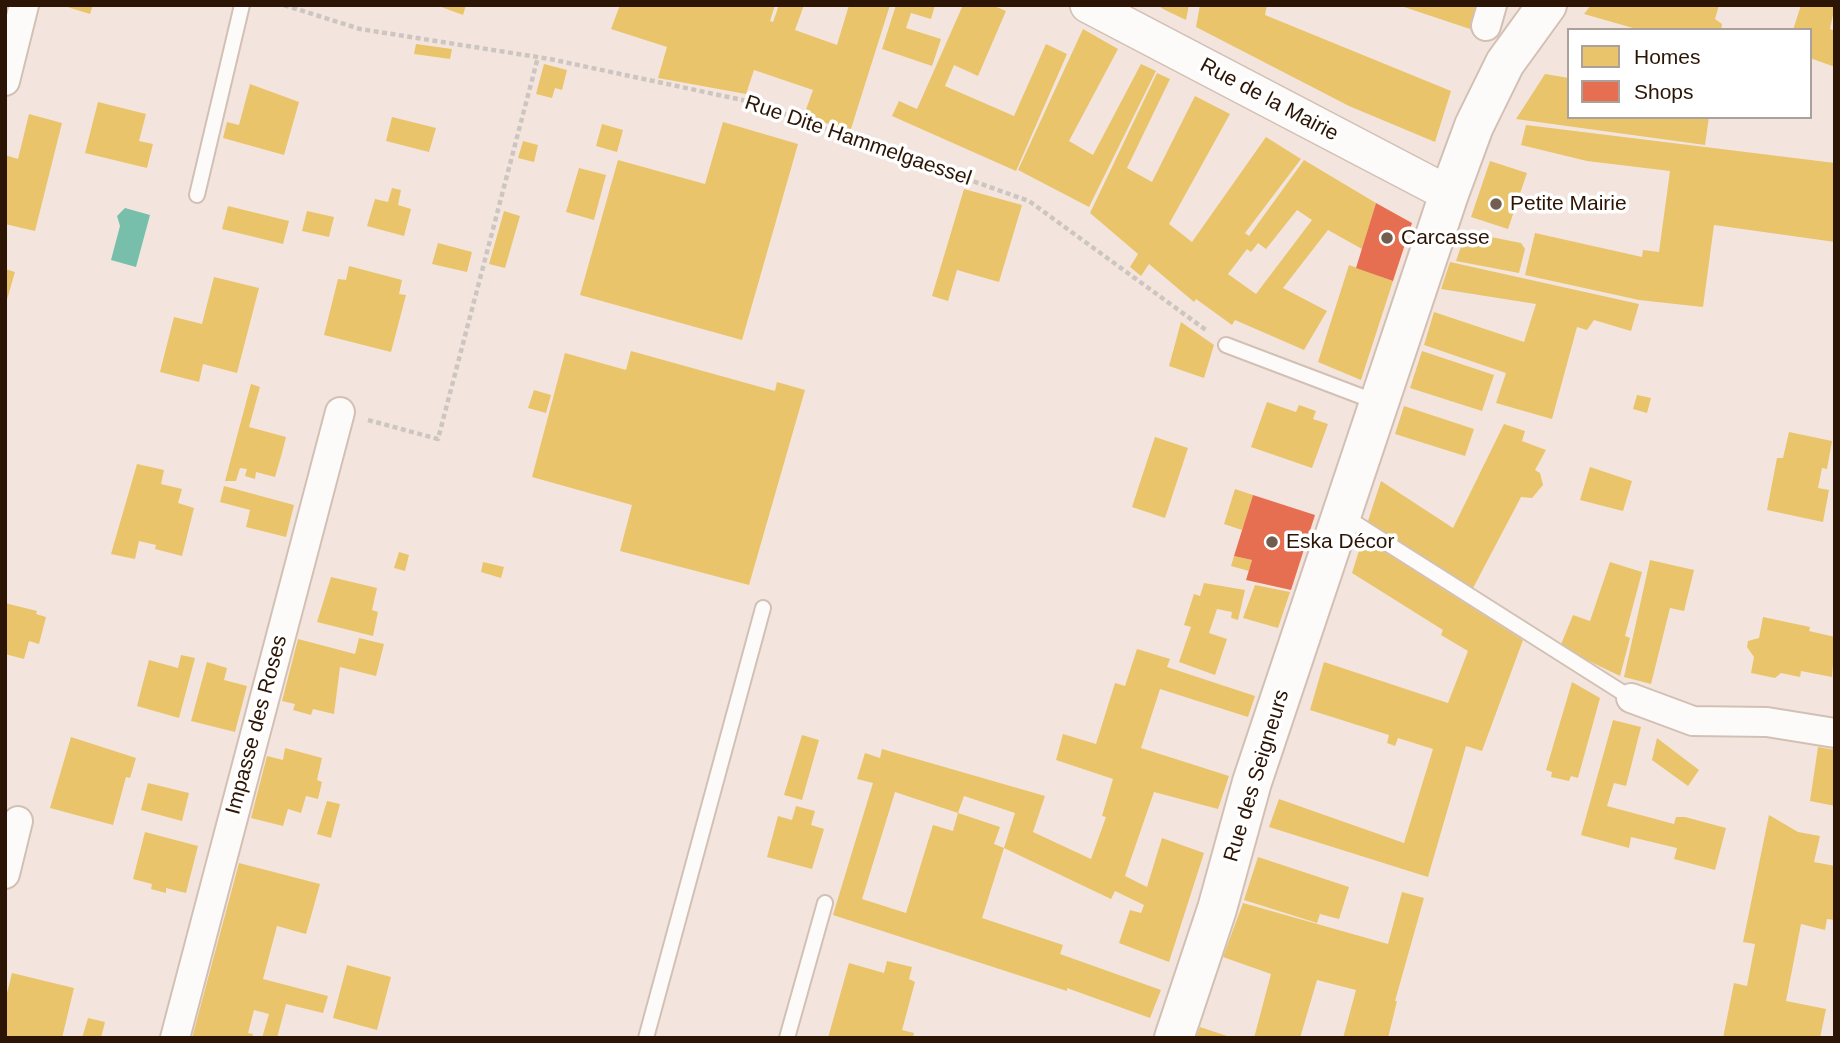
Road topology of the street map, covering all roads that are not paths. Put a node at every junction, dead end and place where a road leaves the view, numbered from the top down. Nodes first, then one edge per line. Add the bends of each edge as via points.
1 (24, 5) edge
2 (242, 5) edge
3 (1547, 5) edge
4 (1102, 8) edge
5 (5, 81) edge
6 (1449, 194) junction
7 (197, 195) dead end
8 (1226, 345) road end
9 (1380, 403) junction
10 (340, 412) road end
11 (1343, 515) junction
12 (763, 608) dead end
13 (1630, 698) joint
14 (1835, 733) edge
15 (18, 821) dead end
16 (5, 874) edge
17 (825, 904) dead end
18 (175, 1038) edge
19 (646, 1038) edge
20 (787, 1038) edge
21 (1174, 1038) edge

1 - 5 street
2 - 7 lane
3 - 6 main road, Rue des Seigneurs via 1505,63
4 - 6 street, Rue de la Mairie
6 - 9 main road, Rue des Seigneurs
8 - 9 lane
9 - 11 main road, Rue des Seigneurs
10 - 18 street, Impasse des Roses
11 - 13 lane
11 - 21 main road, Rue des Seigneurs via 1252,782 1217,909
12 - 19 lane
13 - 14 street via 1693,721 1767,722
15 - 16 street
17 - 20 lane

